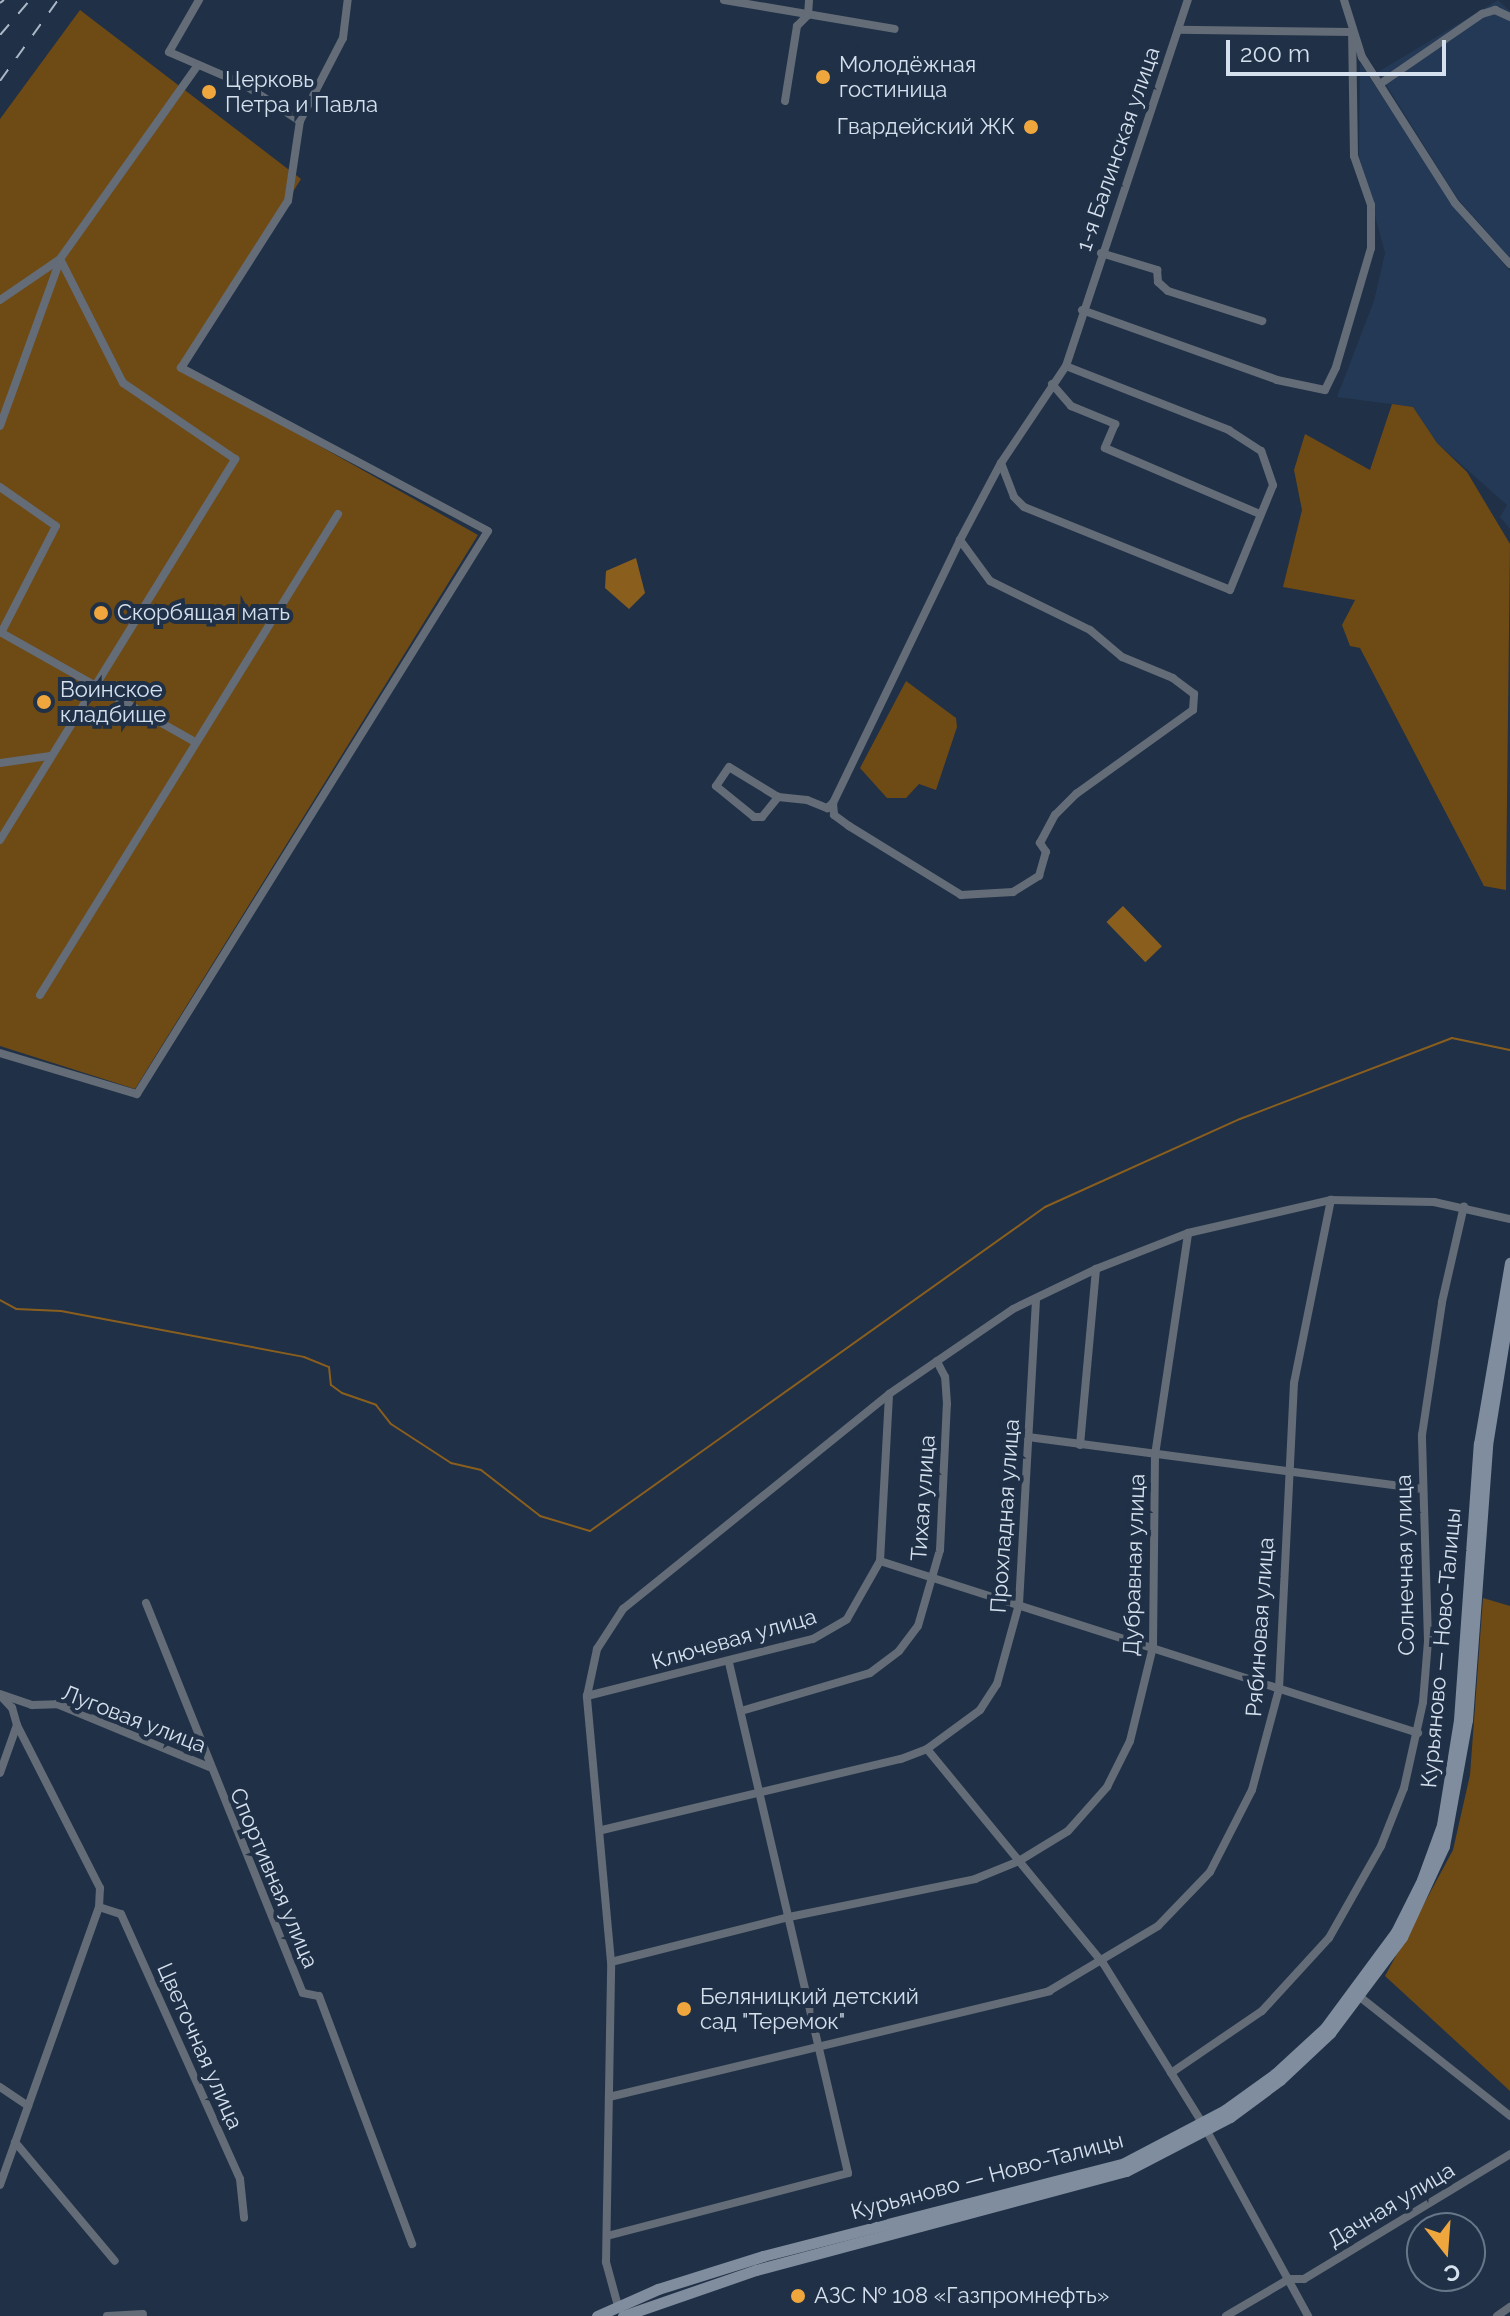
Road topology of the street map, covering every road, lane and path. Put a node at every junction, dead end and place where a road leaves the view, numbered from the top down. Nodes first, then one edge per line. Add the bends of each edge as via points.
1 (199, 0) edge
2 (348, 0) edge
3 (724, 0) edge
4 (809, 0) edge
5 (1188, 0) edge
6 (1344, 0) edge
7 (808, 15) junction
8 (1510, 17) edge
9 (895, 29) dead end
10 (1178, 30) junction
11 (1352, 32) junction
12 (197, 66) junction
13 (1380, 84) junction
14 (785, 101) dead end
15 (300, 121) junction
16 (1101, 253) junction
17 (60, 259) junction
18 (1510, 264) edge
19 (0, 300) edge
20 (1082, 310) junction
21 (1262, 321) dead end
22 (1066, 366) junction
23 (1052, 384) junction
24 (0, 426) edge
25 (1001, 463) junction
26 (0, 487) edge
27 (338, 514) dead end
28 (1260, 514) junction
29 (960, 540) junction
30 (0, 633) edge
31 (93, 684) junction
32 (195, 742) junction
33 (49, 756) junction
34 (0, 763) edge
35 (778, 797) junction
36 (833, 803) junction
37 (0, 840) edge
38 (40, 995) dead end
39 (0, 1053) edge
40 (1331, 1200) junction
41 (1464, 1206) junction
42 (1510, 1219) edge
43 (1188, 1233) junction
44 (1510, 1263) edge
45 (1096, 1269) junction
46 (1036, 1298) junction
47 (1510, 1303) edge
48 (937, 1361) junction
49 (1492, 1380) junction
50 (1510, 1381) edge
51 (889, 1394) junction
52 (1028, 1437) junction
53 (1080, 1445) junction
54 (1155, 1455) junction
55 (1288, 1471) junction
56 (1422, 1489) junction
57 (880, 1561) junction
58 (934, 1577) junction
59 (146, 1603) dead end
60 (1019, 1604) junction
61 (1153, 1647) junction
62 (729, 1663) junction
63 (1279, 1689) junction
64 (0, 1695) edge
65 (587, 1696) junction
66 (741, 1711) junction
67 (17, 1725) junction
68 (1418, 1733) junction
69 (927, 1749) junction
70 (209, 1768) junction
71 (0, 1773) edge
72 (760, 1789) junction
73 (602, 1830) junction
74 (1019, 1861) junction
75 (99, 1907) junction
76 (789, 1917) junction
77 (611, 1962) junction
78 (1103, 1963) junction
79 (1358, 1995) junction
80 (820, 2047) junction
81 (1171, 2073) junction
82 (0, 2087) edge
83 (609, 2097) junction
84 (28, 2106) junction
85 (1510, 2116) edge
86 (1205, 2127) junction
87 (15, 2142) junction
88 (1510, 2154) edge
89 (0, 2185) edge
90 (244, 2218) dead end
91 (607, 2236) junction
92 (412, 2244) dead end
93 (115, 2261) dead end
94 (1289, 2279) junction
95 (1510, 2307) edge
96 (621, 2311) edge
97 (143, 2314) dead end
98 (107, 2316) edge
99 (597, 2316) edge
100 (1226, 2316) edge
101 (1308, 2316) edge
102 (1497, 2316) edge

1 - 12 street via 169,52
2 - 15 street via 343,38
3 - 7 street
4 - 7 street
5 - 10 street, 1-я Балинская улица
6 - 11 street
7 - 9 street
7 - 14 street via 797,26
8 - 13 street via 1495,10 1482,14
10 - 11 street
10 - 16 street, 1-я Балинская улица
11 - 13 street
11 - 20 street via 1354,156 1371,205 1371,248 1325,390 1277,380
12 - 15 street via 243,84
12 - 17 street
13 - 18 street via 1455,203
15 - 39 street via 288,201 181,368 488,531 137,1094
16 - 20 street, 1-я Балинская улица
16 - 21 street via 1157,270 1158,282 1168,291
17 - 19 street
17 - 24 street
17 - 31 street via 123,383 235,459
20 - 22 street, 1-я Балинская улица
22 - 23 street
22 - 28 street via 1246,438 1273,473
23 - 25 street
23 - 28 street via 1071,406 1115,424 1105,448
25 - 28 street via 1014,497 1024,507 1230,590
25 - 29 street
26 - 30 street via 56,526
27 - 32 street
29 - 36 street
29 - 36 street via 990,581 1090,630 1122,657 1173,678 1194,694 1196,702 1181,720 1076,794 1055,815 1040,843 1045,863 1029,887 961,895 841,821
30 - 31 street
31 - 32 street
31 - 33 street
32 - 38 street
33 - 34 street
33 - 37 street
35 - 35 street via 762,817 754,817 716,786 729,767
35 - 36 street via 827,808
40 - 41 street
40 - 43 street
40 - 55 street, Рябиновая улица via 1294,1383
41 - 42 street
41 - 56 street, Солнечная улица via 1428,1386
43 - 45 street
43 - 54 street, Дубравная улица
44 - 49 main road, Курьяново — Ново-Талицы
45 - 46 street
45 - 53 street
46 - 48 street
46 - 52 street, Прохладная улица
47 - 49 main road, Курьяново — Ново-Талицы
48 - 51 street
48 - 58 street, Тихая улица via 945,1377 947,1404
49 - 50 street
49 - 79 main road, Курьяново — Ново-Талицы via 1450,1791 1412,1904
51 - 57 street, Ключевая улица
51 - 65 street via 623,1609 597,1649
52 - 53 street
52 - 60 street, Прохладная улица
53 - 54 street
54 - 55 street
54 - 61 street, Дубравная улица
55 - 56 street
55 - 63 street, Рябиновая улица
56 - 68 street, Солнечная улица via 1428,1641
57 - 58 street
57 - 62 street, Ключевая улица via 863,1599 840,1626
58 - 60 street
58 - 66 street, Тихая улица via 918,1626 881,1666 847,1683
59 - 70 street, Спортивная улица
60 - 61 street
60 - 69 street, Прохладная улица via 997,1684 980,1710
61 - 63 street
61 - 74 street, Дубравная улица via 1136,1723 1115,1773 1068,1831
62 - 65 street, Ключевая улица
62 - 66 street
63 - 68 street
63 - 78 street, Рябиновая улица via 1248,1803 1210,1872 1158,1926
64 - 67 street via 12,1708
64 - 70 street, Луговая улица via 32,1705 57,1704
65 - 73 street
66 - 72 street
67 - 71 street
67 - 75 street via 100,1888
68 - 81 street, Солнечная улица via 1381,1846 1329,1938 1262,2011
69 - 72 street, Прохладная улица via 879,1766
69 - 74 street
70 - 92 street, Спортивная улица via 303,1993 319,1996
72 - 73 street, Прохладная улица
72 - 76 street
73 - 77 street
74 - 76 street, Дубравная улица via 975,1879
74 - 78 street
75 - 84 street
75 - 90 street, Цветочная улица via 121,1914 240,2179
76 - 77 street, Дубравная улица
76 - 80 street
77 - 83 street
78 - 80 street, Рябиновая улица via 1049,1991
78 - 81 street
79 - 85 street
79 - 86 main road, Курьяново — Ново-Талицы via 1290,2061
80 - 83 street, Рябиновая улица
80 - 91 street via 848,2173
81 - 86 street
82 - 84 street
83 - 91 street
84 - 87 street
86 - 94 street
86 - 96 main road, Курьяново — Ново-Талицы via 1124,2163 763,2256
87 - 89 street
87 - 93 street
88 - 94 street, Дачная улица via 1304,2279
91 - 96 street via 609,2280
94 - 100 street, Дачная улица
94 - 101 street
95 - 102 street
96 - 99 main road, Курьяново — Ново-Талицы
97 - 98 street

